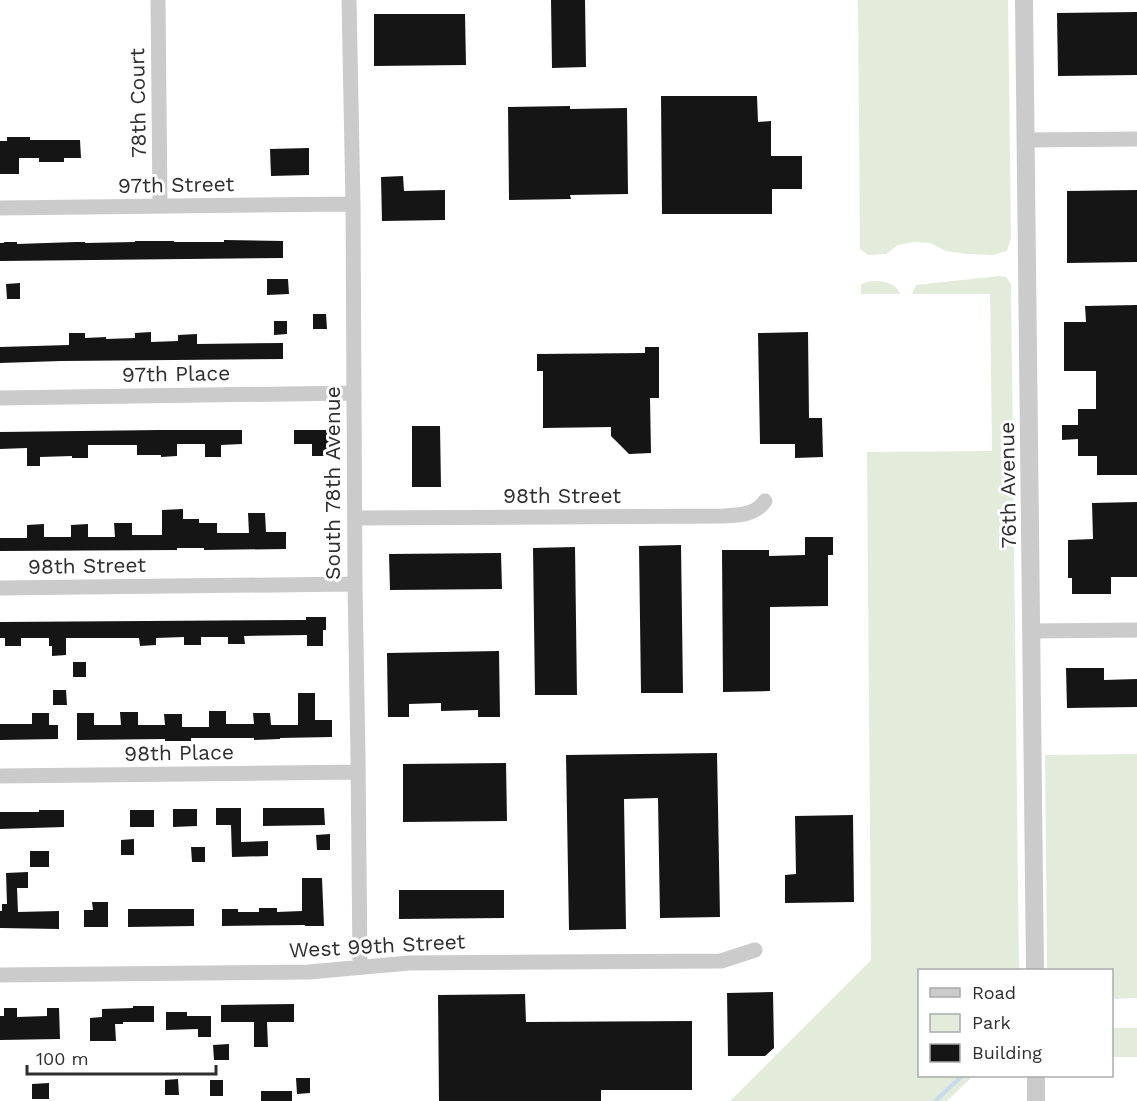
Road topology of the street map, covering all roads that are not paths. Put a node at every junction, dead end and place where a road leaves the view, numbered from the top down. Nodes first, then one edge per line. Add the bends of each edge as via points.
1 (158, 0) edge
2 (349, 0) edge
3 (1024, 0) edge
4 (1137, 139) edge
5 (1027, 140) junction
6 (353, 204) junction
7 (160, 206) junction
8 (0, 208) edge
9 (353, 393) junction
10 (0, 398) edge
11 (765, 501) dead end
12 (355, 518) junction
13 (354, 584) junction
14 (0, 588) edge
15 (1137, 630) edge
16 (1032, 631) junction
17 (358, 772) junction
18 (0, 776) edge
19 (755, 950) dead end
20 (360, 967) junction
21 (1035, 969) edge
22 (0, 975) edge
23 (1036, 1077) edge
24 (1036, 1101) edge

1 - 7 street, 78th Court
2 - 6 street, South 78th Avenue
3 - 5 street, 76th Avenue
4 - 5 street
5 - 16 street, 76th Avenue
6 - 7 street, 97th Street
6 - 9 street, South 78th Avenue
7 - 8 street, 97th Street
9 - 10 street, 97th Place
9 - 12 street, South 78th Avenue
11 - 12 street, 98th Street via 752,513 731,516
12 - 13 street, South 78th Avenue
13 - 14 street, 98th Street
13 - 17 street, South 78th Avenue
15 - 16 street
16 - 21 street, 76th Avenue
17 - 18 street, 98th Place
17 - 20 street, South 78th Avenue
19 - 20 street, West 99th Street via 721,961 409,963
20 - 22 street, West 99th Street via 309,972
23 - 24 street

